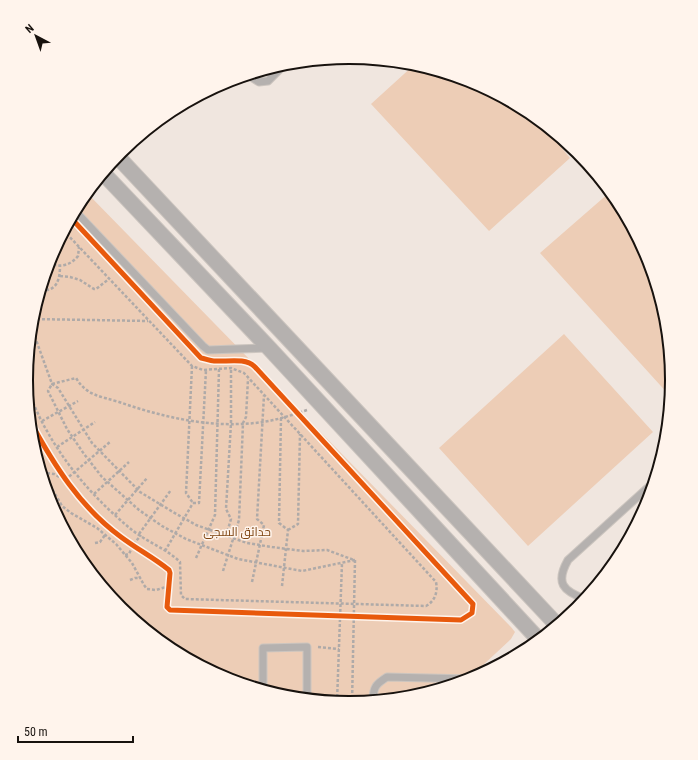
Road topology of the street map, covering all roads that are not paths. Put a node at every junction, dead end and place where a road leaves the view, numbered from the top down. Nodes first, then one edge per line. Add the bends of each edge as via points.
1 (276, 73) edge
2 (254, 79) edge
3 (122, 161) edge
4 (107, 177) edge
5 (79, 215) edge
6 (269, 348) junction
7 (645, 490) edge
8 (578, 597) edge
9 (536, 603) junction
10 (518, 618) junction
11 (553, 621) edge
12 (535, 636) edge
13 (452, 679) edge
14 (263, 684) edge
15 (307, 693) edge
16 (374, 695) edge

1 - 2 lane via 268,81 259,82
3 - 9 street
4 - 6 street
5 - 6 lane via 208,350
6 - 10 street
7 - 8 lane via 572,555 565,565 562,576 564,587
9 - 10 street via 535,619 528,621
9 - 11 street
10 - 12 street
13 - 16 lane via 387,678 375,686
14 - 15 lane via 263,648 307,647

